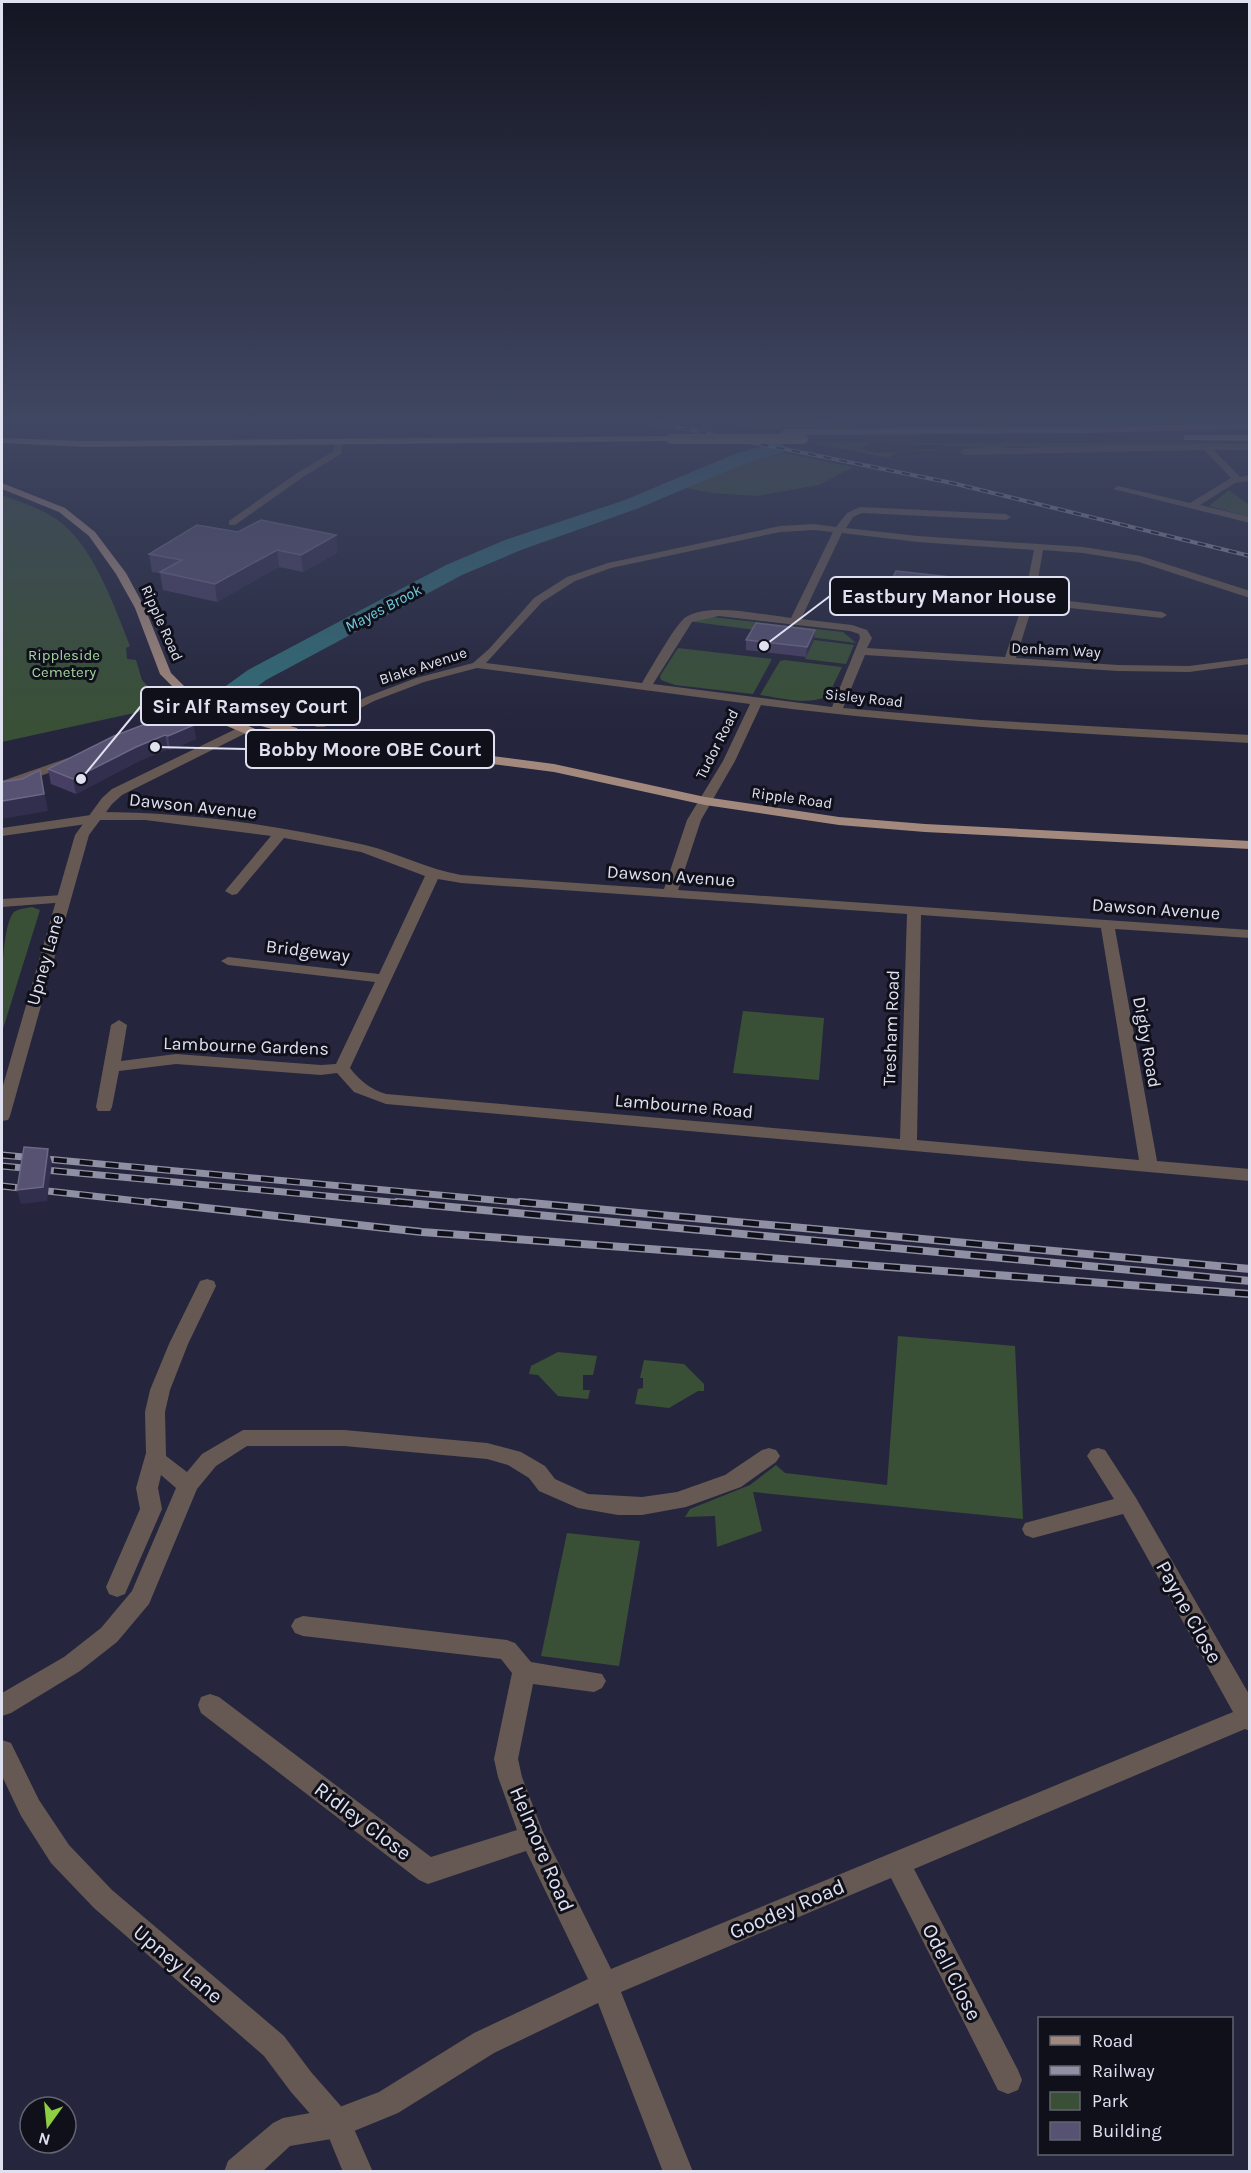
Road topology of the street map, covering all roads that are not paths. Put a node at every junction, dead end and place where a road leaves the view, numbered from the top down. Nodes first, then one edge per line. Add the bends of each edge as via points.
1 (79, 523) edge
2 (844, 523) edge
3 (839, 530) junction
4 (1039, 547) junction
5 (1250, 595) edge
6 (1029, 600) junction
7 (1162, 615) dead end
8 (794, 622) junction
9 (861, 651) junction
10 (1250, 661) edge
11 (1010, 662) junction
12 (477, 665) junction
13 (646, 686) junction
14 (757, 701) junction
15 (836, 711) junction
16 (320, 724) dead end
17 (252, 728) junction
18 (1250, 739) edge
19 (335, 740) junction
20 (76, 759) edge
21 (2, 785) edge
22 (705, 801) junction
23 (97, 815) junction
24 (2, 832) edge
25 (281, 833) junction
26 (1250, 845) edge
27 (433, 874) junction
28 (232, 891) dead end
29 (670, 893) junction
30 (63, 898) junction
31 (2, 903) edge
32 (914, 912) junction
33 (1107, 923) junction
34 (1250, 934) edge
35 (228, 961) dead end
36 (384, 979) junction
37 (119, 1025) dead end
38 (112, 1067) junction
39 (342, 1068) junction
40 (105, 1107) dead end
41 (2, 1116) edge
42 (908, 1146) junction
43 (1149, 1167) junction
44 (1250, 1175) edge
45 (207, 1286) dead end
46 (770, 1456) dead end
47 (1098, 1456) dead end
48 (156, 1459) junction
49 (188, 1485) junction
50 (1128, 1504) junction
51 (1033, 1529) dead end
52 (117, 1587) dead end
53 (303, 1626) dead end
54 (524, 1672) junction
55 (594, 1681) dead end
56 (2, 1705) edge
57 (210, 1706) dead end
58 (1248, 1718) edge
59 (2, 1751) edge
60 (532, 1837) junction
61 (897, 1863) junction
62 (605, 1985) junction
63 (1008, 2080) dead end
64 (337, 2123) junction
65 (239, 2172) edge
66 (358, 2172) edge
67 (678, 2172) edge

1 - 17 main road, Ripple Road via 92,534 121,573 166,674 219,718
2 - 3 street
3 - 4 street, Blake Avenue
3 - 8 street
3 - 12 street, Blake Avenue via 780,529 598,569 571,579 538,600
4 - 5 street, Blake Avenue via 1141,559
4 - 6 street
6 - 7 street
6 - 11 street
8 - 9 street via 863,632 866,638
8 - 13 street via 719,613 688,620
9 - 11 street, Denham Way
9 - 15 street
10 - 11 street, Denham Way via 1189,669
12 - 13 street, Sisley Road
12 - 16 street, Blake Avenue via 420,680
13 - 14 street, Sisley Road
14 - 15 street, Sisley Road
14 - 22 street, Tudor Road
15 - 18 street, Sisley Road via 981,724
17 - 19 main road, Ripple Road via 275,727
17 - 19 main road, Ripple Road via 309,741
17 - 23 street, Upney Lane via 208,759 127,796
19 - 22 main road, Ripple Road via 554,768
20 - 21 street
22 - 26 main road, Ripple Road via 874,824
22 - 29 street, Tudor Road via 694,820
23 - 24 street
23 - 25 street, Dawson Avenue via 159,817
23 - 30 street, Upney Lane via 79,838
25 - 27 street, Dawson Avenue via 364,849
25 - 28 street
27 - 29 street, Dawson Avenue
27 - 36 street
29 - 32 street, Dawson Avenue
30 - 31 street
30 - 41 street, Upney Lane
32 - 33 street, Dawson Avenue
32 - 42 street, Tresham Road
33 - 34 street, Dawson Avenue
33 - 43 street, Digby Road
35 - 36 street, Bridgeway
36 - 39 street
37 - 38 street
38 - 39 street, Lambourne Gardens via 176,1059 321,1070
38 - 40 street
39 - 42 street, Lambourne Road via 353,1085 367,1095 386,1099
42 - 43 street, Lambourne Road
43 - 44 street, Lambourne Road
45 - 48 street via 157,1403
46 - 49 street via 733,1481 678,1501 618,1506 586,1502 548,1485 537,1472 514,1458 487,1451 278,1436 243,1438 209,1460
47 - 50 street, Payne Close
48 - 49 street
48 - 52 street via 145,1492 151,1509
49 - 56 street via 141,1597 110,1635 72,1664
50 - 51 street
50 - 58 street, Payne Close
53 - 54 street via 507,1650
54 - 55 street
54 - 60 street, Helmore Road via 506,1760
57 - 60 street, Ridley Close via 428,1871
58 - 61 street, Goodey Road
59 - 64 street, Upney Lane via 30,1808 60,1854 111,1906 274,2046
60 - 62 street, Helmore Road
61 - 62 street, Goodey Road
61 - 63 street, Odell Close
62 - 64 street, Goodey Road via 484,2043 387,2103
62 - 67 street, Helmore Road
64 - 65 street, Goodey Road via 283,2133
64 - 66 street, Upney Lane

